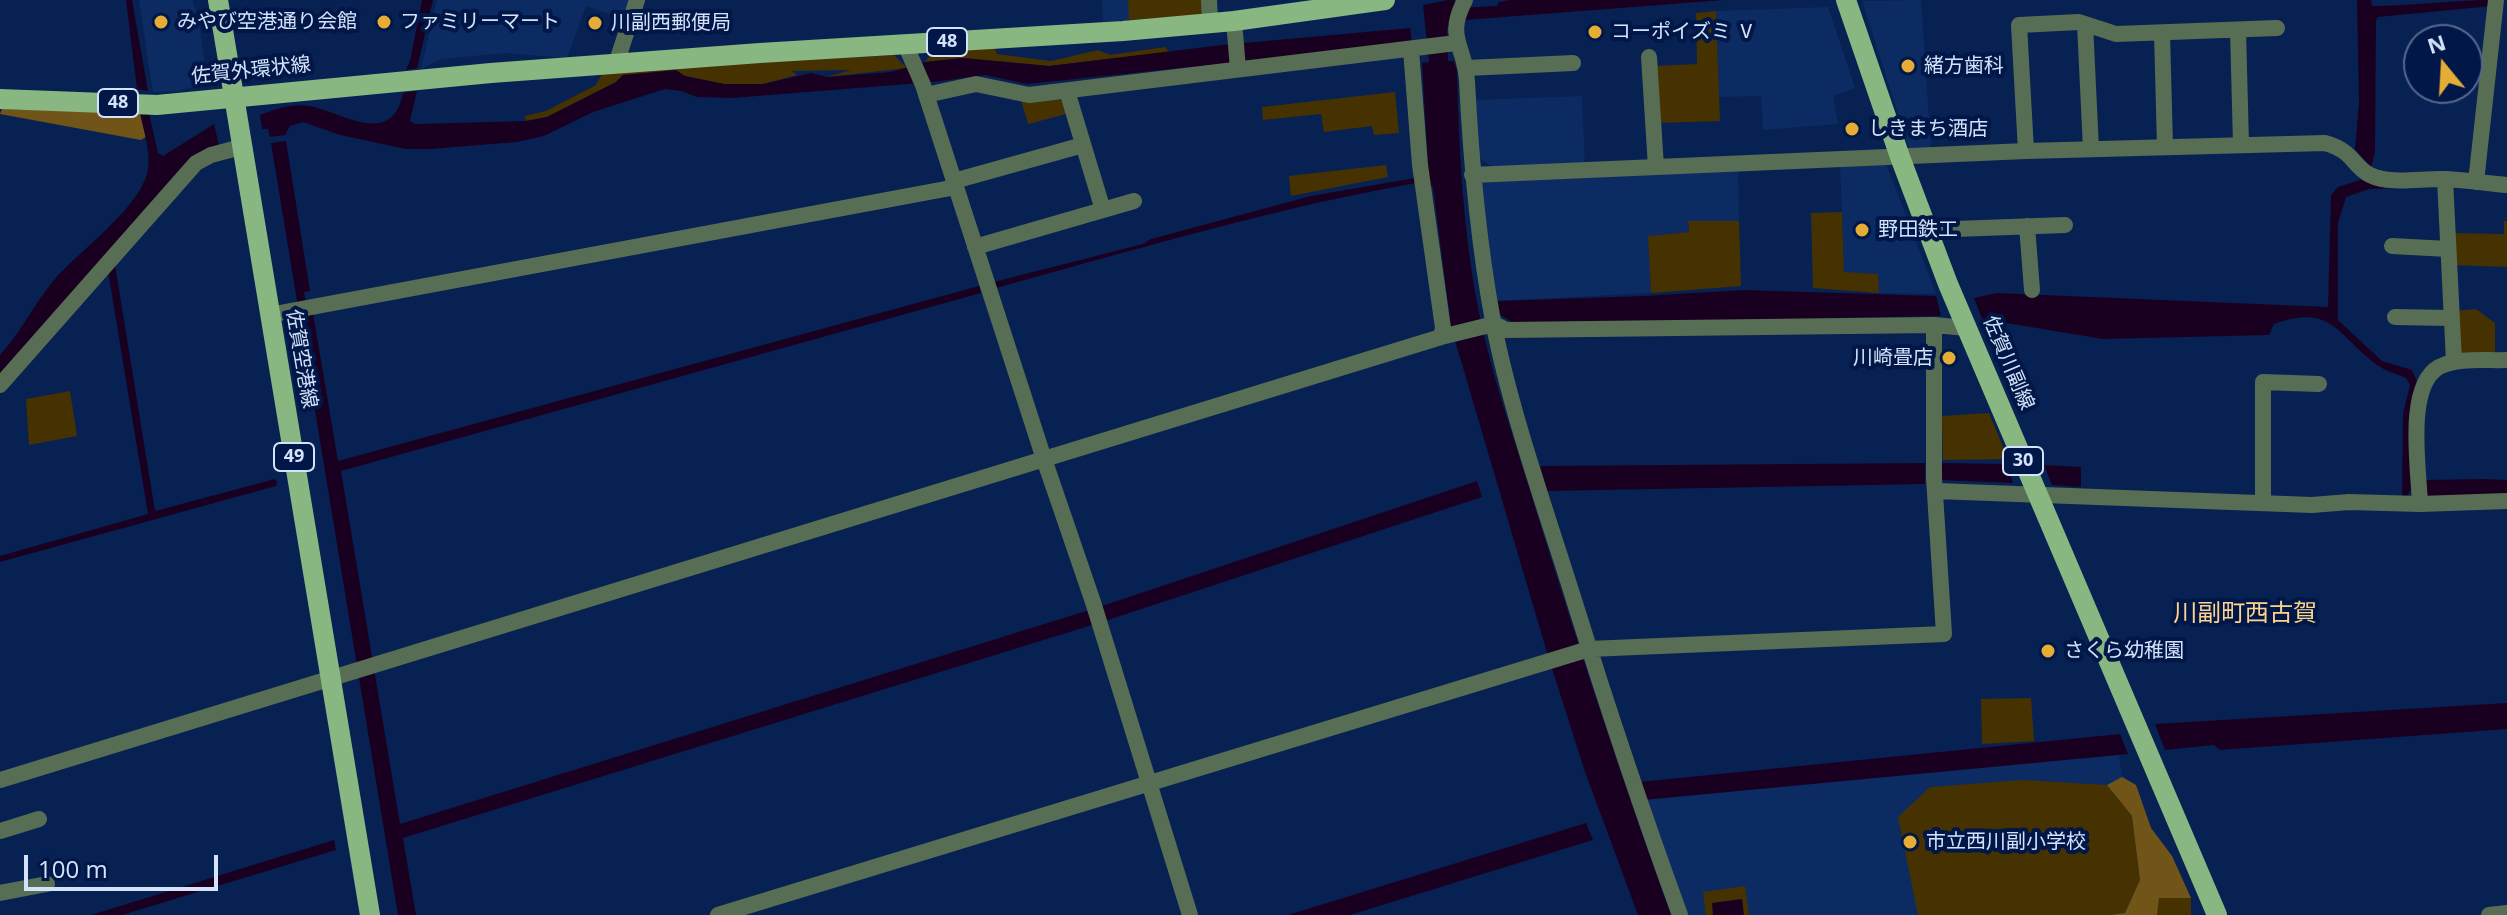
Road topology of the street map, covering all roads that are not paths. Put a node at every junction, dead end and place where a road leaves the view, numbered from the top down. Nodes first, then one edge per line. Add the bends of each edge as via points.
1 (218, 0) edge
2 (637, 0) edge
3 (1209, 0) edge
4 (1385, 0) edge
5 (1846, 0) edge
6 (2496, 0) edge
7 (1464, 2) edge
8 (1210, 23) junction
9 (2085, 24) junction
10 (2277, 28) dead end
11 (2238, 30) junction
12 (1235, 31) junction
13 (2162, 33) junction
14 (1453, 39) junction
15 (1418, 49) junction
16 (909, 52) junction
17 (1649, 57) dead end
18 (1573, 63) dead end
19 (616, 64) junction
20 (1467, 68) junction
21 (1238, 69) junction
22 (924, 90) junction
23 (1067, 91) junction
24 (235, 97) junction
25 (0, 99) edge
26 (2241, 144) junction
27 (1083, 145) junction
28 (241, 147) junction
29 (2165, 147) junction
30 (2091, 149) junction
31 (2026, 151) junction
32 (1900, 157) junction
33 (1656, 167) junction
34 (1472, 175) junction
35 (2445, 179) junction
36 (2476, 182) junction
37 (955, 184) junction
38 (2507, 185) edge
39 (1134, 201) dead end
40 (1103, 210) junction
41 (2065, 225) dead end
42 (2027, 226) junction
43 (1927, 230) junction
44 (2392, 246) dead end
45 (975, 247) junction
46 (2448, 249) junction
47 (2032, 290) dead end
48 (269, 315) junction
49 (2395, 317) dead end
50 (2450, 318) junction
51 (1494, 324) junction
52 (1934, 325) junction
53 (1967, 328) junction
54 (1441, 337) junction
55 (2507, 360) edge
56 (2454, 362) junction
57 (2319, 384) dead end
58 (0, 385) edge
59 (1044, 459) junction
60 (1936, 491) junction
61 (2037, 494) junction
62 (2507, 501) edge
63 (2263, 503) junction
64 (2420, 504) junction
65 (1589, 649) junction
66 (330, 679) junction
67 (0, 780) edge
68 (1149, 784) junction
69 (39, 819) dead end
70 (0, 831) edge
71 (47, 884) dead end
72 (0, 893) edge
73 (2507, 913) edge
74 (370, 915) edge
75 (718, 915) edge
76 (1190, 915) edge
77 (1680, 915) edge
78 (2217, 915) edge
79 (2489, 915) edge

1 - 24 main road, 佐賀空港線 / 49
2 - 19 street
3 - 8 street
4 - 12 main road, 48
5 - 32 main road, 佐賀川副線 / 30
6 - 36 street
7 - 14 street
8 - 12 main road, 48
8 - 16 main road, 48
9 - 13 street via 2116,34
9 - 30 street
9 - 31 street via 2019,25
10 - 11 street
11 - 13 street
11 - 26 street
12 - 21 street
13 - 29 street
14 - 15 street
14 - 20 street
15 - 21 street
15 - 54 street via 1420,165
16 - 19 main road, 48
16 - 22 street
17 - 33 street
18 - 20 street
19 - 24 main road, 佐賀外環状線 / 48
20 - 34 street
21 - 23 street
22 - 23 street via 976,84 1029,95
22 - 37 street
23 - 27 street
24 - 25 main road, 佐賀外環状線 / 48 via 157,105
24 - 28 main road, 佐賀空港線 / 49
26 - 29 street
26 - 35 street via 2325,143 2350,154 2368,174
27 - 37 street
27 - 40 street
28 - 48 main road, 佐賀空港線 / 49
28 - 58 street via 196,163
29 - 30 street
30 - 31 street
31 - 32 street
32 - 33 street
32 - 43 main road, 佐賀川副線 / 30
33 - 34 street
34 - 51 street
35 - 36 street
35 - 46 street
36 - 38 street
37 - 45 street
37 - 48 street
39 - 40 street
40 - 45 street
41 - 42 street
42 - 43 street
42 - 47 street
43 - 53 main road, 佐賀川副線 / 30
44 - 46 street
45 - 59 street
46 - 50 street
48 - 66 main road, 佐賀空港線 / 49
49 - 50 street
50 - 56 street
51 - 52 street via 1506,330
51 - 54 street
51 - 65 street
52 - 53 street
52 - 60 street
53 - 61 main road, 佐賀川副線 / 30
54 - 59 street
55 - 56 street
56 - 64 street via 2429,377 2416,411
57 - 63 street via 2263,382
59 - 66 street
59 - 68 street
60 - 61 street
60 - 65 street via 1944,634
61 - 63 street
61 - 78 main road, 佐賀川副線 / 30
62 - 64 street
63 - 64 street
65 - 68 street
65 - 77 street
66 - 67 street
66 - 74 main road, 佐賀空港線 / 49
68 - 75 street
68 - 76 street
69 - 70 street
71 - 72 street
73 - 79 street

